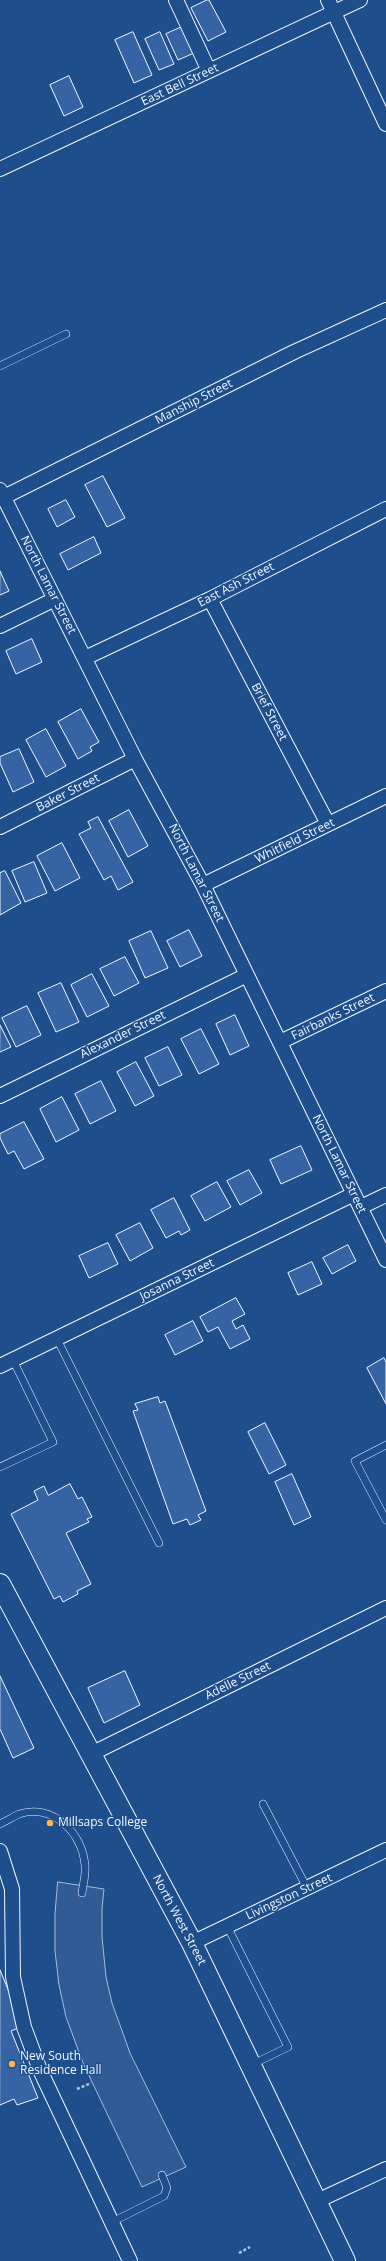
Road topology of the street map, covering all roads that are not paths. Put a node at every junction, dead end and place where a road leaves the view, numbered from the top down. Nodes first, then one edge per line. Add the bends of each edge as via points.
1 (176, 0) edge
2 (360, 0) edge
3 (331, 6) edge
4 (209, 71) junction
5 (386, 124) edge
6 (0, 169) edge
7 (386, 310) edge
8 (66, 334) dead end
9 (0, 366) edge
10 (2, 493) edge
11 (386, 510) edge
12 (55, 599) junction
13 (210, 599) junction
14 (0, 626) edge
15 (85, 658) junction
16 (135, 759) junction
17 (386, 796) edge
18 (328, 824) junction
19 (0, 827) edge
20 (203, 885) junction
21 (247, 975) junction
22 (386, 991) edge
23 (280, 1042) junction
24 (0, 1096) edge
25 (354, 1194) junction
26 (386, 1195) edge
27 (361, 1208) junction
28 (386, 1260) edge
29 (57, 1339) junction
30 (13, 1360) junction
31 (0, 1366) edge
32 (386, 1445) edge
33 (0, 1467) edge
34 (386, 1520) edge
35 (159, 1543) dead end
36 (0, 1584) edge
37 (386, 1608) edge
38 (91, 1754) junction
39 (262, 1804) dead end
40 (0, 1824) edge
41 (386, 1850) edge
42 (0, 1851) edge
43 (307, 1888) junction
44 (82, 1893) dead end
45 (226, 1926) junction
46 (192, 1943) junction
47 (251, 2065) junction
48 (386, 2169) edge
49 (162, 2175) dead end
50 (317, 2201) junction
51 (112, 2222) junction
52 (130, 2261) edge
53 (345, 2261) edge

1 - 4 street
2 - 3 street, East Bell Street
3 - 4 street, East Bell Street
3 - 5 street
4 - 6 street, East Bell Street
7 - 10 street, Manship Street
8 - 9 lane
10 - 12 street, North Lamar Street
11 - 13 street, East Ash Street
12 - 14 street
12 - 15 street, North Lamar Street
13 - 15 street, East Ash Street
13 - 18 street, Brief Street
15 - 16 street, North Lamar Street
16 - 19 street, Baker Street
16 - 20 street, North Lamar Street
17 - 18 street, Whitfield Street
18 - 20 street, Whitfield Street
20 - 21 street, North Lamar Street
21 - 23 street, North Lamar Street
21 - 24 street, Alexander Street
22 - 23 street, Fairbanks Street
23 - 25 street, North Lamar Street
25 - 27 street, North Lamar Street
25 - 29 street, Josanna Street
26 - 27 street
27 - 28 street, North Lamar Street
29 - 30 street, Josanna Street
29 - 35 lane
30 - 31 street, Josanna Street
30 - 33 lane via 53,1442
32 - 34 lane via 355,1461
36 - 38 street, North West Street
37 - 38 street, Adelle Street
38 - 46 street, North West Street
39 - 43 lane
40 - 44 lane via 19,1814 35,1812 52,1815 65,1823 76,1838 84,1860 85,1879
41 - 43 street, Livingston Street
42 - 51 street via 12,1889 13,1978 24,2027 40,2070
43 - 45 street, Livingston Street
45 - 46 street, Livingston Street
45 - 47 lane via 288,2047
46 - 47 street, North West Street
47 - 50 street, North West Street
48 - 50 street
49 - 51 lane via 166,2188 164,2196
50 - 53 street, North West Street
51 - 52 street

